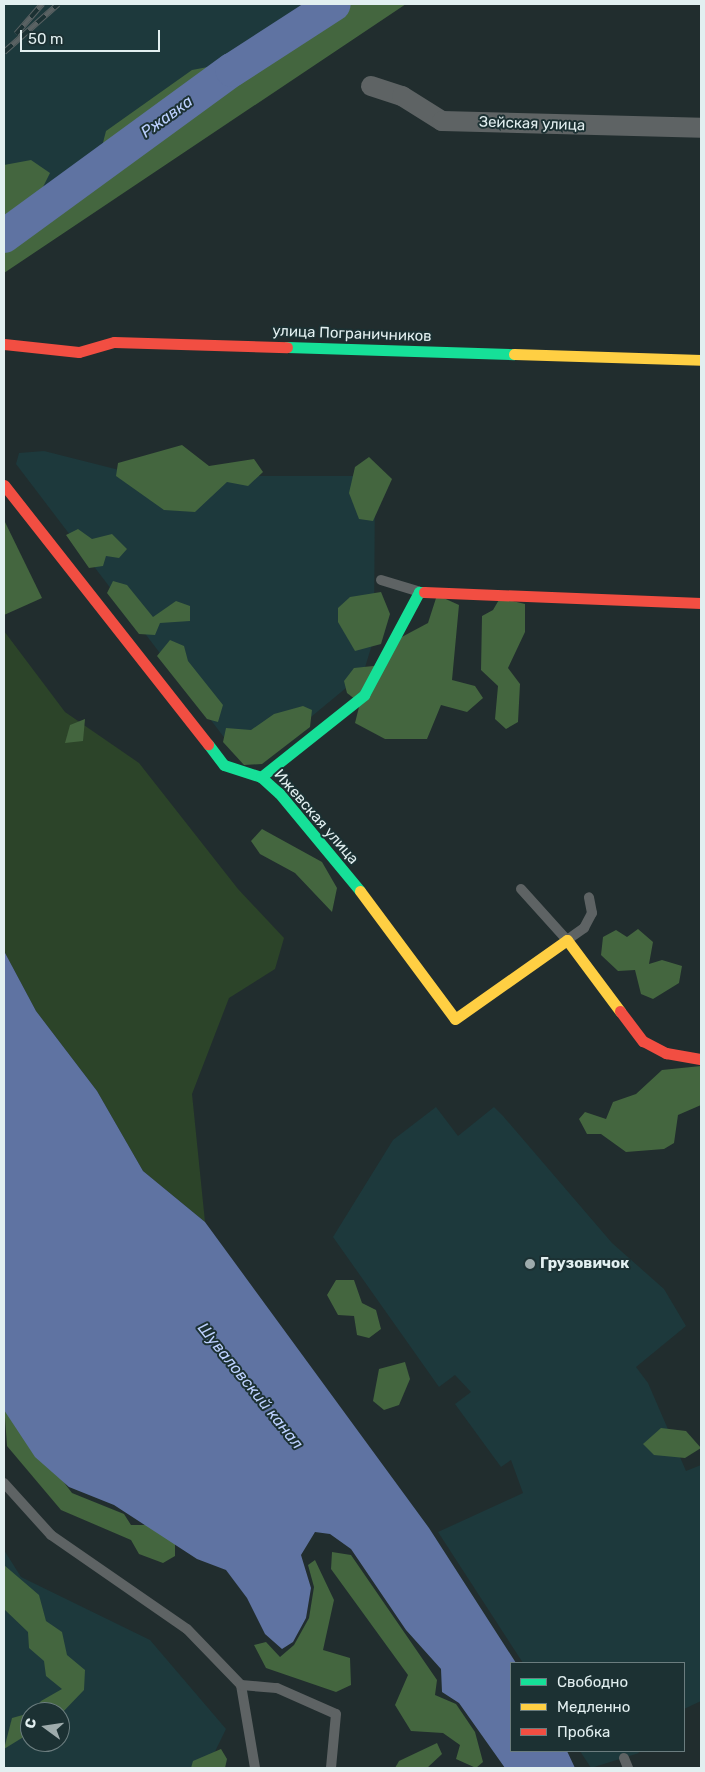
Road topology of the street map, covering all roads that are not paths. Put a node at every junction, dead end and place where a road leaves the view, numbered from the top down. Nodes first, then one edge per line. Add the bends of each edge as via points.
1 (371, 86) dead end
2 (701, 128) edge
3 (4, 344) edge
4 (701, 360) edge
5 (4, 485) edge
6 (381, 580) dead end
7 (419, 592) junction
8 (701, 603) edge
9 (261, 777) junction
10 (521, 889) dead end
11 (589, 897) dead end
12 (568, 940) junction
13 (701, 1059) edge
14 (4, 1483) edge
15 (241, 1686) junction
16 (624, 1758) dead end
17 (255, 1768) edge
18 (331, 1768) edge
19 (628, 1768) edge

1 - 2 street, Зейская улица via 402,96 442,121
3 - 4 street, улица Пограничников via 79,352 114,342
5 - 9 street via 224,765
6 - 7 lane
7 - 8 street
7 - 9 street, Ижевская улица via 364,695
9 - 12 street, Ижевская улица via 383,919 430,990 455,1018
10 - 12 lane
11 - 12 lane via 592,913 584,928
12 - 13 street via 643,1041 666,1053
14 - 15 lane via 51,1534 188,1629
15 - 17 lane
15 - 18 lane via 277,1688 336,1714
16 - 19 lane

